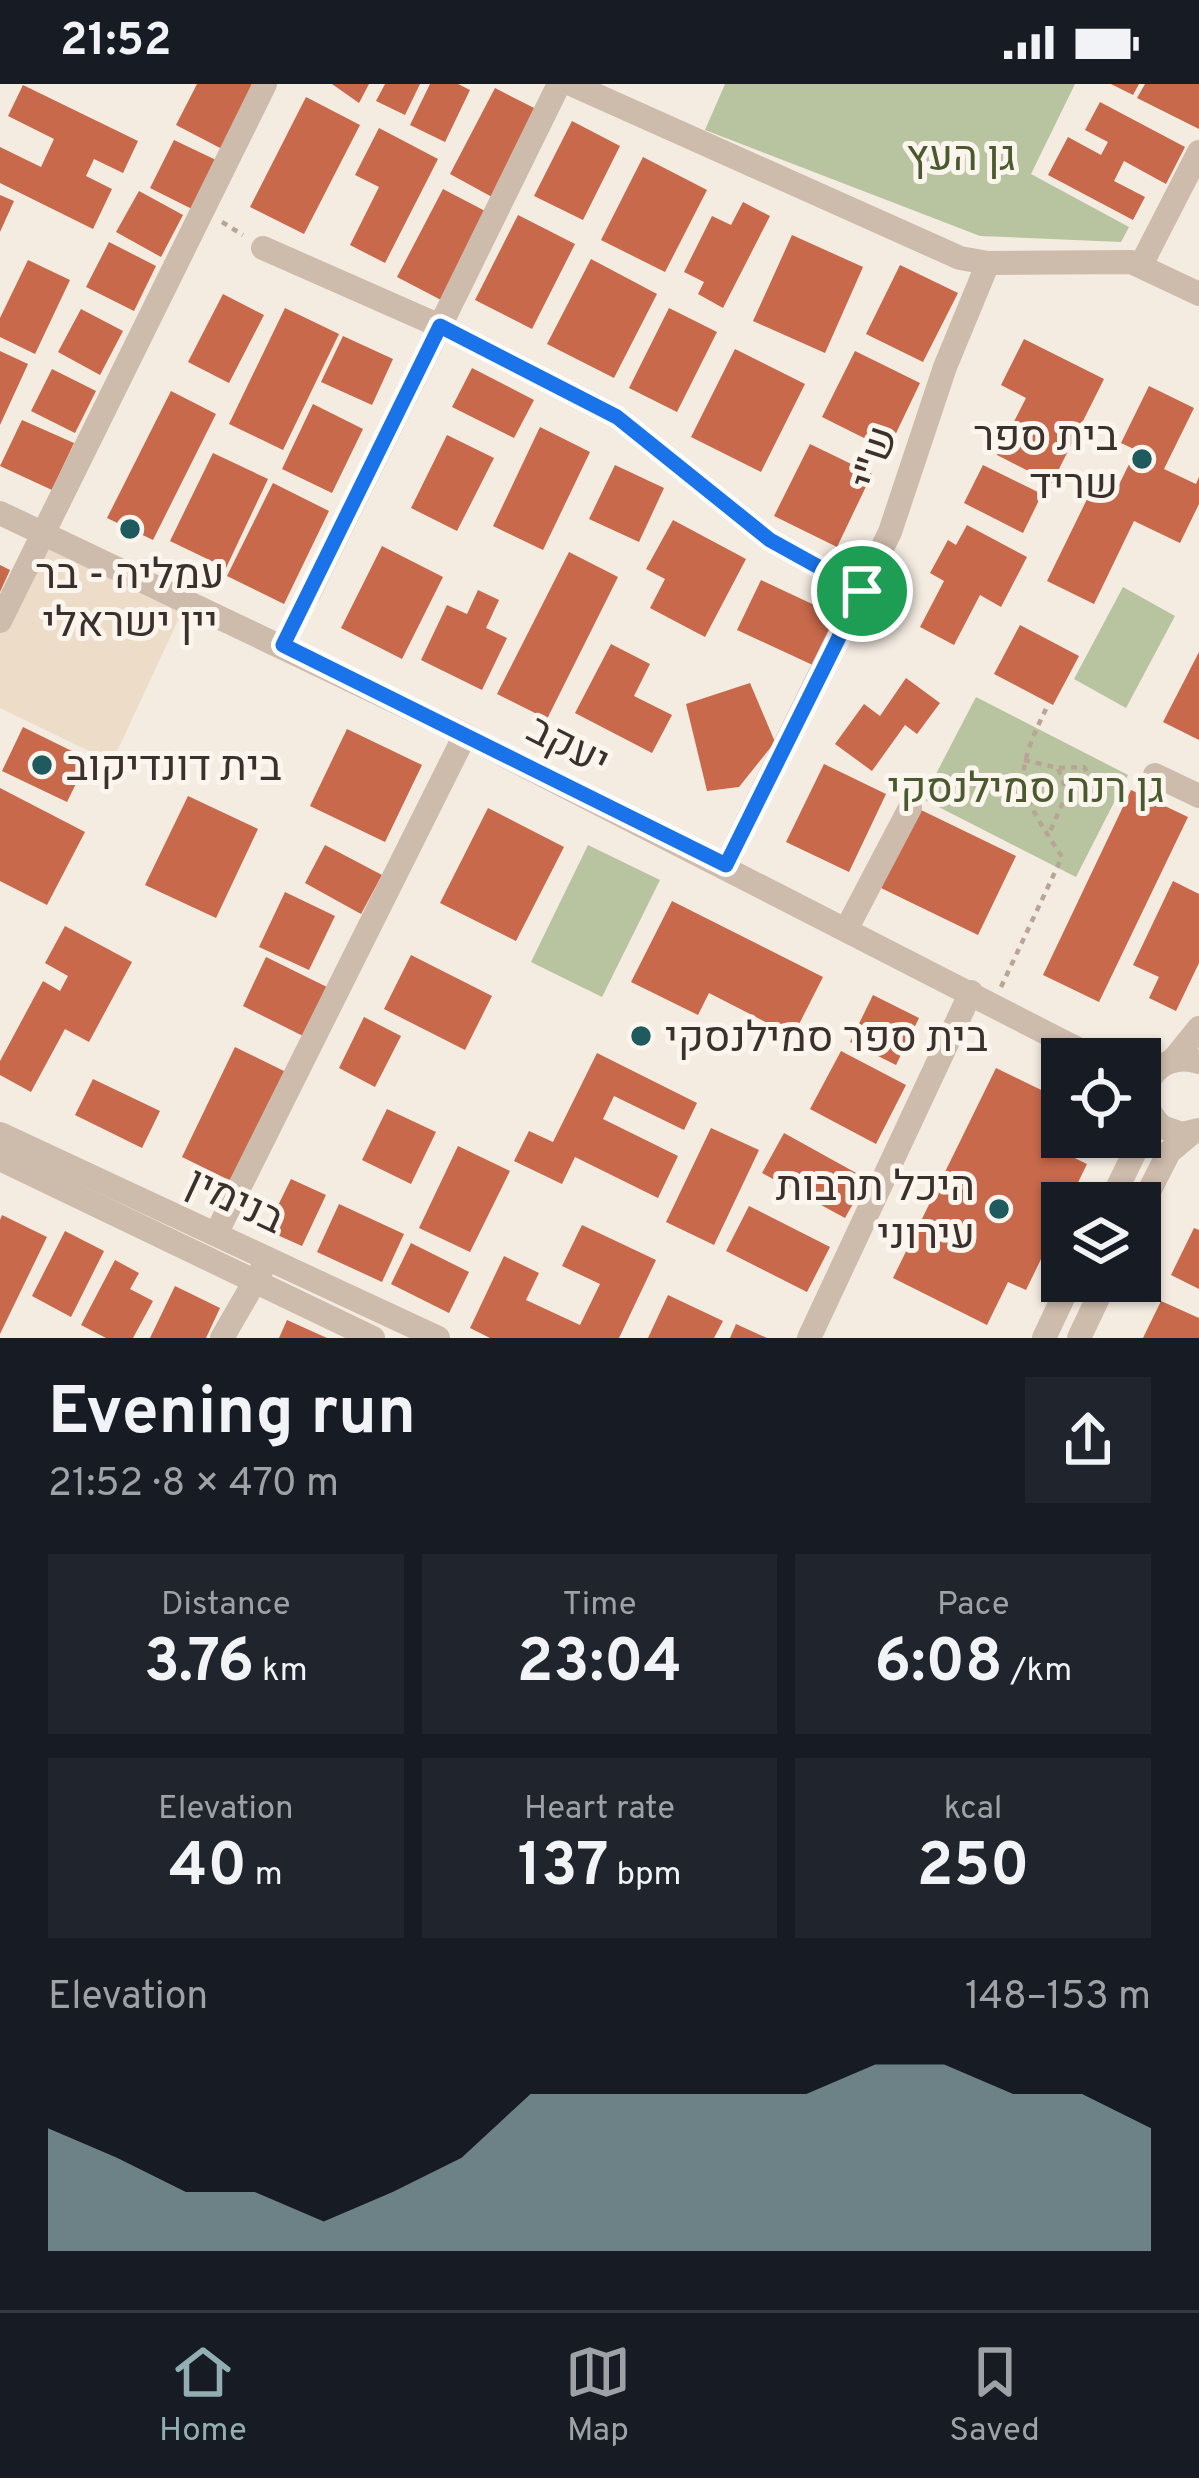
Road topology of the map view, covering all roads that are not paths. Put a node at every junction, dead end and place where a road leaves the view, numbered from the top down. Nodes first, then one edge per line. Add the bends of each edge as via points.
1 (265, 84) edge
2 (559, 84) edge
3 (571, 84) edge
4 (1199, 152) edge
5 (263, 248) road end
6 (988, 263) junction
7 (1141, 266) junction
8 (1199, 294) edge
9 (440, 326) junction
10 (0, 512) edge
11 (41, 533) junction
12 (862, 591) junction
13 (308, 595) dead end
14 (0, 621) edge
15 (465, 735) junction
16 (1155, 775) dead end
17 (1199, 796) edge
18 (910, 808) dead end
19 (726, 865) junction
20 (847, 928) junction
21 (982, 997) junction
22 (1199, 1028) edge
23 (1058, 1038) edge
24 (1173, 1060) junction
25 (1199, 1063) edge
26 (1161, 1065) edge
27 (1161, 1125) edge
28 (1196, 1131) edge
29 (0, 1134) edge
30 (0, 1160) edge
31 (1154, 1182) edge
32 (217, 1232) junction
33 (174, 1245) junction
34 (269, 1256) junction
35 (254, 1283) junction
36 (1061, 1302) edge
37 (1096, 1302) edge
38 (222, 1338) edge
39 (374, 1338) edge
40 (438, 1338) edge
41 (809, 1338) edge
42 (1044, 1338) edge
43 (1079, 1338) edge

1 - 11 street
2 - 9 street
3 - 6 street via 915,241
4 - 7 street
5 - 9 street
6 - 7 street
6 - 12 street, ש"י
7 - 8 street
9 - 12 street via 617,417 770,540
9 - 13 street
10 - 11 street, יעקב
11 - 14 street
11 - 15 street, יעקב
12 - 19 street, ש"י
15 - 19 street, יעקב
15 - 32 street
16 - 17 street
18 - 20 street
19 - 20 street, יעקב
20 - 21 street, יעקב
21 - 23 street, יעקב
21 - 41 street
22 - 24 street
24 - 25 street
24 - 26 street
27 - 28 street
28 - 31 street via 1169,1152
29 - 32 street, בנימין
30 - 33 street, בנימין
32 - 33 street
32 - 34 street, בנימין
33 - 35 street, בנימין
34 - 35 street
34 - 40 street, בנימין
35 - 38 street
35 - 39 street, בנימין
36 - 42 street
37 - 43 street

